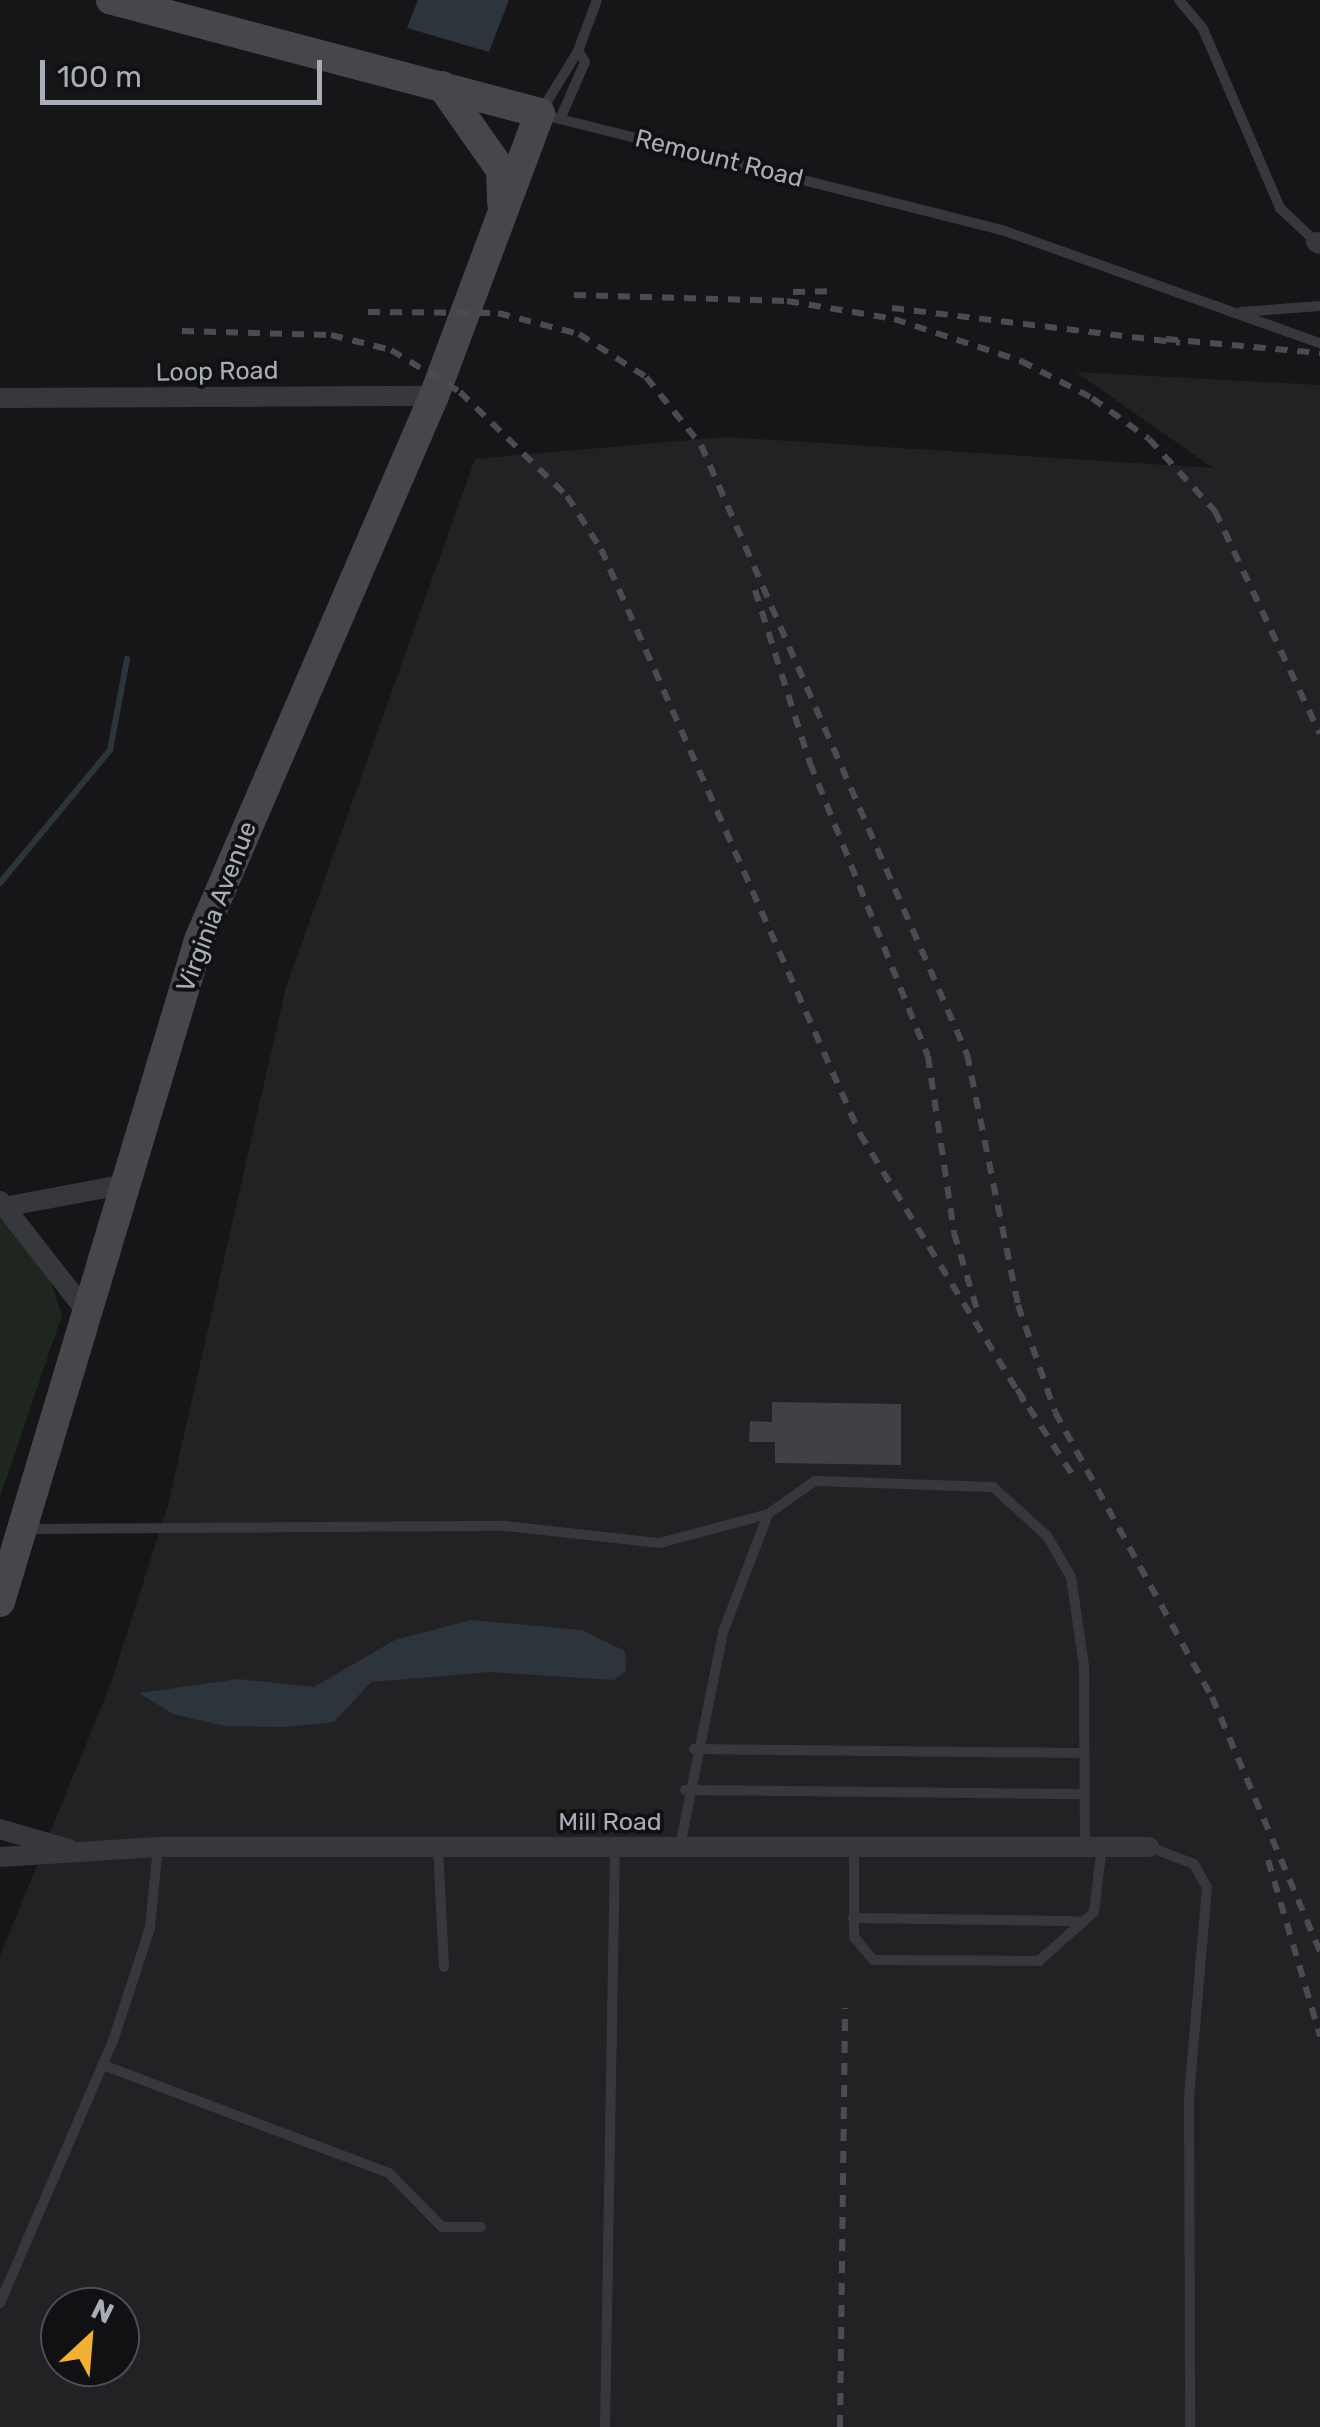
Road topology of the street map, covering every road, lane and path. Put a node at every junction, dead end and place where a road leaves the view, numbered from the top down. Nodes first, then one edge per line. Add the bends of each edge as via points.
1 (111, 0) edge
2 (597, 0) edge
3 (1180, 0) edge
4 (578, 52) junction
5 (442, 86) junction
6 (550, 116) junction
7 (501, 225) junction
8 (1318, 243) edge
9 (1320, 306) edge
10 (1240, 312) junction
11 (1320, 342) edge
12 (434, 396) junction
13 (0, 398) edge
14 (126, 1184) junction
15 (4, 1204) edge
16 (86, 1311) junction
17 (768, 1514) junction
18 (22, 1528) junction
19 (0, 1602) edge
20 (694, 1749) junction
21 (1084, 1753) junction
22 (684, 1790) junction
23 (1084, 1794) junction
24 (0, 1829) edge
25 (158, 1847) junction
26 (438, 1847) junction
27 (615, 1847) junction
28 (854, 1847) junction
29 (1093, 1847) junction
30 (1149, 1847) joint
31 (680, 1848) junction
32 (71, 1850) junction
33 (0, 1856) edge
34 (853, 1918) junction
35 (1078, 1921) junction
36 (444, 1967) dead end
37 (102, 2065) junction
38 (481, 2227) dead end
39 (0, 2303) edge
40 (605, 2427) edge
41 (1190, 2427) edge

1 - 5 main road, Remount Road
2 - 4 lane
3 - 8 lane via 1203,29 1280,208
4 - 6 lane
4 - 6 lane via 585,62
5 - 6 main road, Remount Road
5 - 7 main road via 501,170
6 - 7 main road, Virginia Avenue
6 - 10 lane, Remount Road via 1002,230
7 - 12 main road, Virginia Avenue
9 - 10 lane
10 - 11 lane, Remount Road
12 - 13 street, Loop Road
12 - 14 main road, Virginia Avenue via 199,940
14 - 15 street
14 - 16 main road, Virginia Avenue
15 - 16 street
16 - 18 main road, Virginia Avenue
17 - 18 lane via 660,1543 505,1526 252,1534
17 - 20 lane via 722,1632
17 - 21 lane via 815,1481 992,1487 1019,1502 1071,1577
18 - 19 main road, Virginia Avenue
20 - 21 lane
20 - 22 lane
21 - 23 lane
22 - 23 lane
22 - 31 lane
23 - 29 lane
24 - 32 street, Mill Road
25 - 26 street, Mill Road
25 - 32 street, Mill Road
25 - 37 lane via 150,1928
26 - 27 street, Mill Road
26 - 36 lane
27 - 31 street, Mill Road
27 - 40 lane
28 - 29 street, Mill Road
28 - 31 street, Mill Road
28 - 34 lane
29 - 30 street, Mill Road
29 - 35 lane via 1100,1899
30 - 41 lane via 1194,1864 1206,1887 1188,2098
32 - 33 street, Mill Road
34 - 35 lane
34 - 35 lane via 861,1950 892,1960 1039,1961
37 - 38 lane via 390,2173 442,2227
37 - 39 lane

